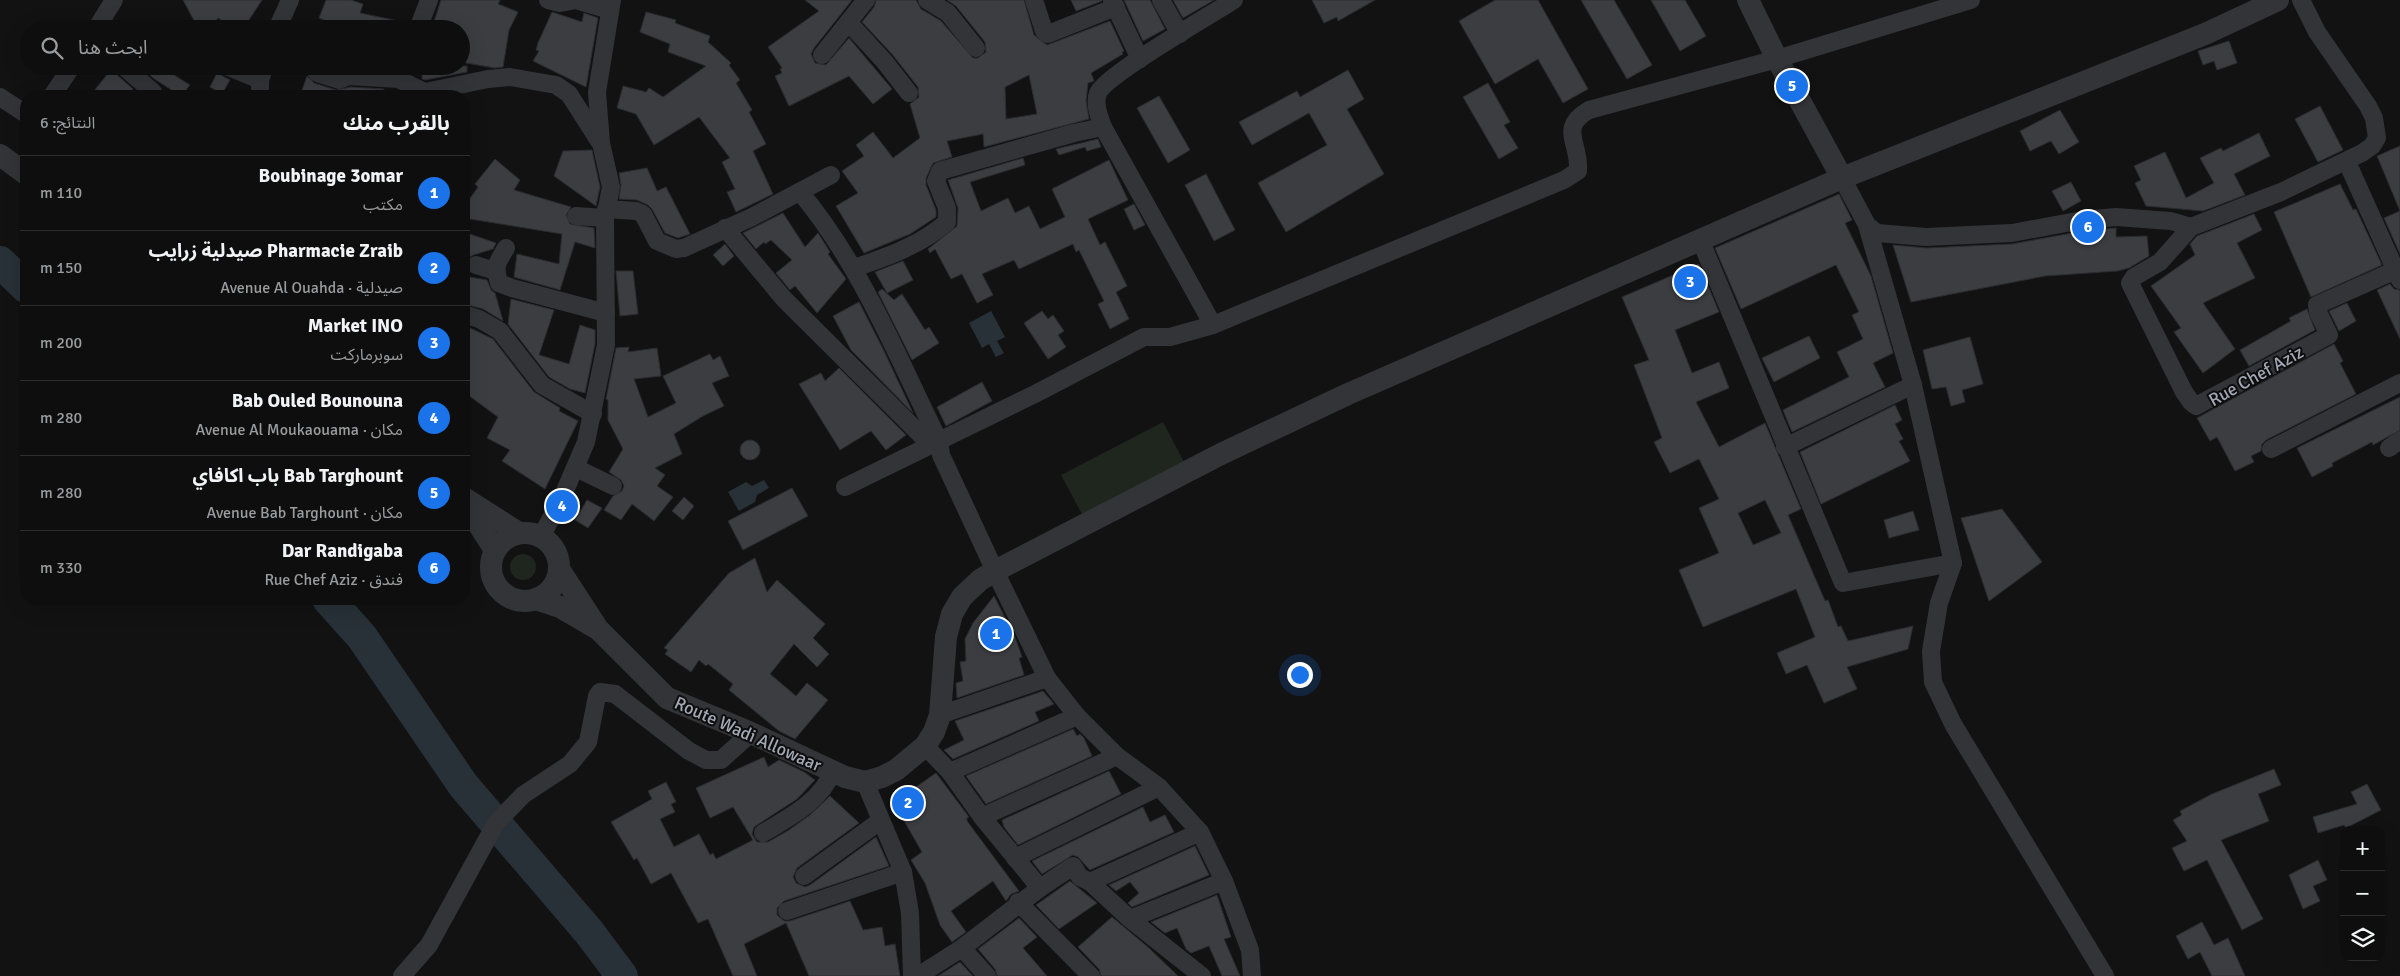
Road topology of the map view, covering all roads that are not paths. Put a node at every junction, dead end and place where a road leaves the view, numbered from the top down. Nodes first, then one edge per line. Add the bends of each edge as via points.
1 (114, 0) edge
2 (290, 0) edge
3 (429, 0) edge
4 (548, 0) edge
5 (866, 0) edge
6 (927, 0) edge
7 (1034, 0) edge
8 (1161, 0) edge
9 (1234, 0) edge
10 (1748, 0) edge
11 (1971, 0) edge
12 (2278, 0) edge
13 (2301, 0) edge
14 (609, 4) edge
15 (1114, 4) edge
16 (102, 20) edge
17 (281, 20) edge
18 (421, 20) edge
19 (848, 23) junction
20 (1180, 34) junction
21 (976, 48) dead end
22 (822, 56) dead end
23 (1140, 59) junction
24 (1777, 59) junction
25 (66, 75) edge
26 (133, 75) edge
27 (248, 75) edge
28 (346, 75) edge
29 (366, 75) edge
30 (403, 75) edge
31 (262, 81) edge
32 (56, 90) edge
33 (151, 90) edge
34 (422, 90) edge
35 (435, 90) edge
36 (1794, 90) tunnel mouth
37 (909, 93) dead end
38 (0, 97) edge
39 (20, 110) edge
40 (1103, 127) junction
41 (600, 143) junction
42 (0, 155) edge
43 (2347, 162) junction
44 (20, 170) edge
45 (831, 175) dead end
46 (1842, 178) junction
47 (800, 192) junction
48 (605, 214) junction
49 (576, 216) dead end
50 (1867, 225) junction
51 (2191, 227) junction
52 (725, 228) junction
53 (1700, 239) junction
54 (506, 248) dead end
55 (476, 265) dead end
56 (854, 268) junction
57 (495, 271) junction
58 (2398, 275) edge
59 (606, 313) junction
60 (470, 316) edge
61 (1213, 325) junction
62 (2400, 383) edge
63 (1913, 385) junction
64 (593, 414) junction
65 (939, 441) junction
66 (1785, 447) junction
67 (2271, 449) dead end
68 (576, 468) junction
69 (613, 486) dead end
70 (845, 487) dead end
71 (470, 502) edge
72 (470, 511) edge
73 (519, 533) junction
74 (541, 538) junction
75 (495, 550) junction
76 (1953, 563) junction
77 (559, 569) junction
78 (995, 571) junction
79 (536, 599) junction
80 (598, 629) junction
81 (1047, 678) junction
82 (940, 715) junction
83 (1077, 716) junction
84 (751, 733) junction
85 (925, 746) junction
86 (1118, 756) junction
87 (833, 771) junction
88 (950, 772) junction
89 (865, 782) junction
90 (1158, 787) junction
91 (982, 817) junction
92 (880, 821) junction
93 (1200, 832) junction
94 (763, 833) dead end
95 (1015, 858) junction
96 (903, 872) junction
97 (804, 876) dead end
98 (1224, 881) junction
99 (1090, 882) junction
100 (1040, 888) junction
101 (1018, 902) junction
102 (787, 911) dead end
103 (1130, 920) junction
104 (962, 948) junction
105 (402, 976) edge
106 (912, 976) edge
107 (918, 976) edge
108 (987, 976) edge
109 (1091, 976) edge
110 (1202, 976) edge
111 (1252, 976) edge
112 (2105, 976) edge

1 - 16 street
2 - 17 street
3 - 18 street
4 - 14 street
5 - 19 street
6 - 21 street via 948,14
7 - 15 street via 1044,31 1048,34
8 - 20 street
9 - 20 street
10 - 24 street
11 - 24 street
12 - 46 street via 2205,34
13 - 43 street, Rue Chef Aziz via 2317,32 2374,118 2377,138 2372,146
14 - 41 street via 597,92
15 - 23 street
19 - 22 street
19 - 37 street
20 - 23 street
23 - 40 street via 1099,92 1096,105
24 - 61 street via 1589,110 1576,118 1572,129 1579,157 1578,171 1564,180
25 - 32 street
26 - 33 street
27 - 31 street
28 - 29 street
30 - 34 street
35 - 41 street via 510,77 556,85 569,94
36 - 46 street
38 - 39 street
40 - 56 street via 1074,132 940,171 936,181 945,202 947,222 933,234 891,256
40 - 61 street
41 - 48 street via 611,186
42 - 44 street
43 - 51 street, Rue Chef Aziz
43 - 58 street, Rue Chef Aziz
45 - 47 street
46 - 50 street
46 - 53 street
47 - 52 street
47 - 56 street
48 - 49 street
48 - 52 street via 636,211 643,214 657,241 676,249
48 - 59 street
50 - 51 street via 1877,233 1926,237 2012,233 2116,217 2171,221
50 - 63 street
51 - 58 street, Rue Chef Aziz via 2160,262 2134,277 2130,283 2184,392 2196,406 2329,335 2317,305
52 - 65 street via 784,299 920,436
53 - 66 street
53 - 78 street via 1279,426
54 - 57 street
55 - 57 street
56 - 65 street
57 - 59 street via 499,283 512,288
59 - 64 street via 606,345
60 - 64 street via 500,331 542,385
61 - 65 street via 1170,337 1144,337
62 - 67 street
63 - 66 street
63 - 76 street
64 - 68 street
65 - 70 street
65 - 78 street via 941,455
66 - 76 street via 1843,584
68 - 69 street
68 - 74 street
71 - 73 street
72 - 75 street
73 - 74 street via 531,533
73 - 75 street via 501,542
74 - 77 street via 555,552
75 - 79 street via 491,570 499,588 516,600
76 - 112 street via 1939,603 1931,651 1934,682 1953,724
77 - 79 street via 551,588
77 - 80 street, Route Wadi Allowaar
78 - 81 street
78 - 82 street via 962,597 952,614 946,637
79 - 80 street, Route Wadi Allowaar via 560,607
80 - 84 street, Route Wadi Allowaar via 668,698
81 - 82 street
81 - 83 street
82 - 85 street
83 - 86 street
83 - 88 street
84 - 87 street, Route Wadi Allowaar
84 - 105 street via 721,760 706,760 689,752 614,694 600,692 588,742 570,764 523,795 496,823 429,945
85 - 88 street
85 - 89 street via 896,770
86 - 90 street
86 - 91 street
87 - 89 street, Route Wadi Allowaar
87 - 94 street via 829,782 802,811
88 - 91 street
89 - 92 street
90 - 93 street
90 - 95 street
91 - 95 street
92 - 96 street
92 - 97 street
93 - 98 street
93 - 99 street
95 - 100 street
96 - 102 street
96 - 106 street via 910,913
98 - 103 street
98 - 111 street via 1250,950
99 - 100 street via 1080,877 1073,866
99 - 103 street
100 - 101 street
101 - 104 street
101 - 109 street
103 - 110 street
104 - 107 street
104 - 108 street

